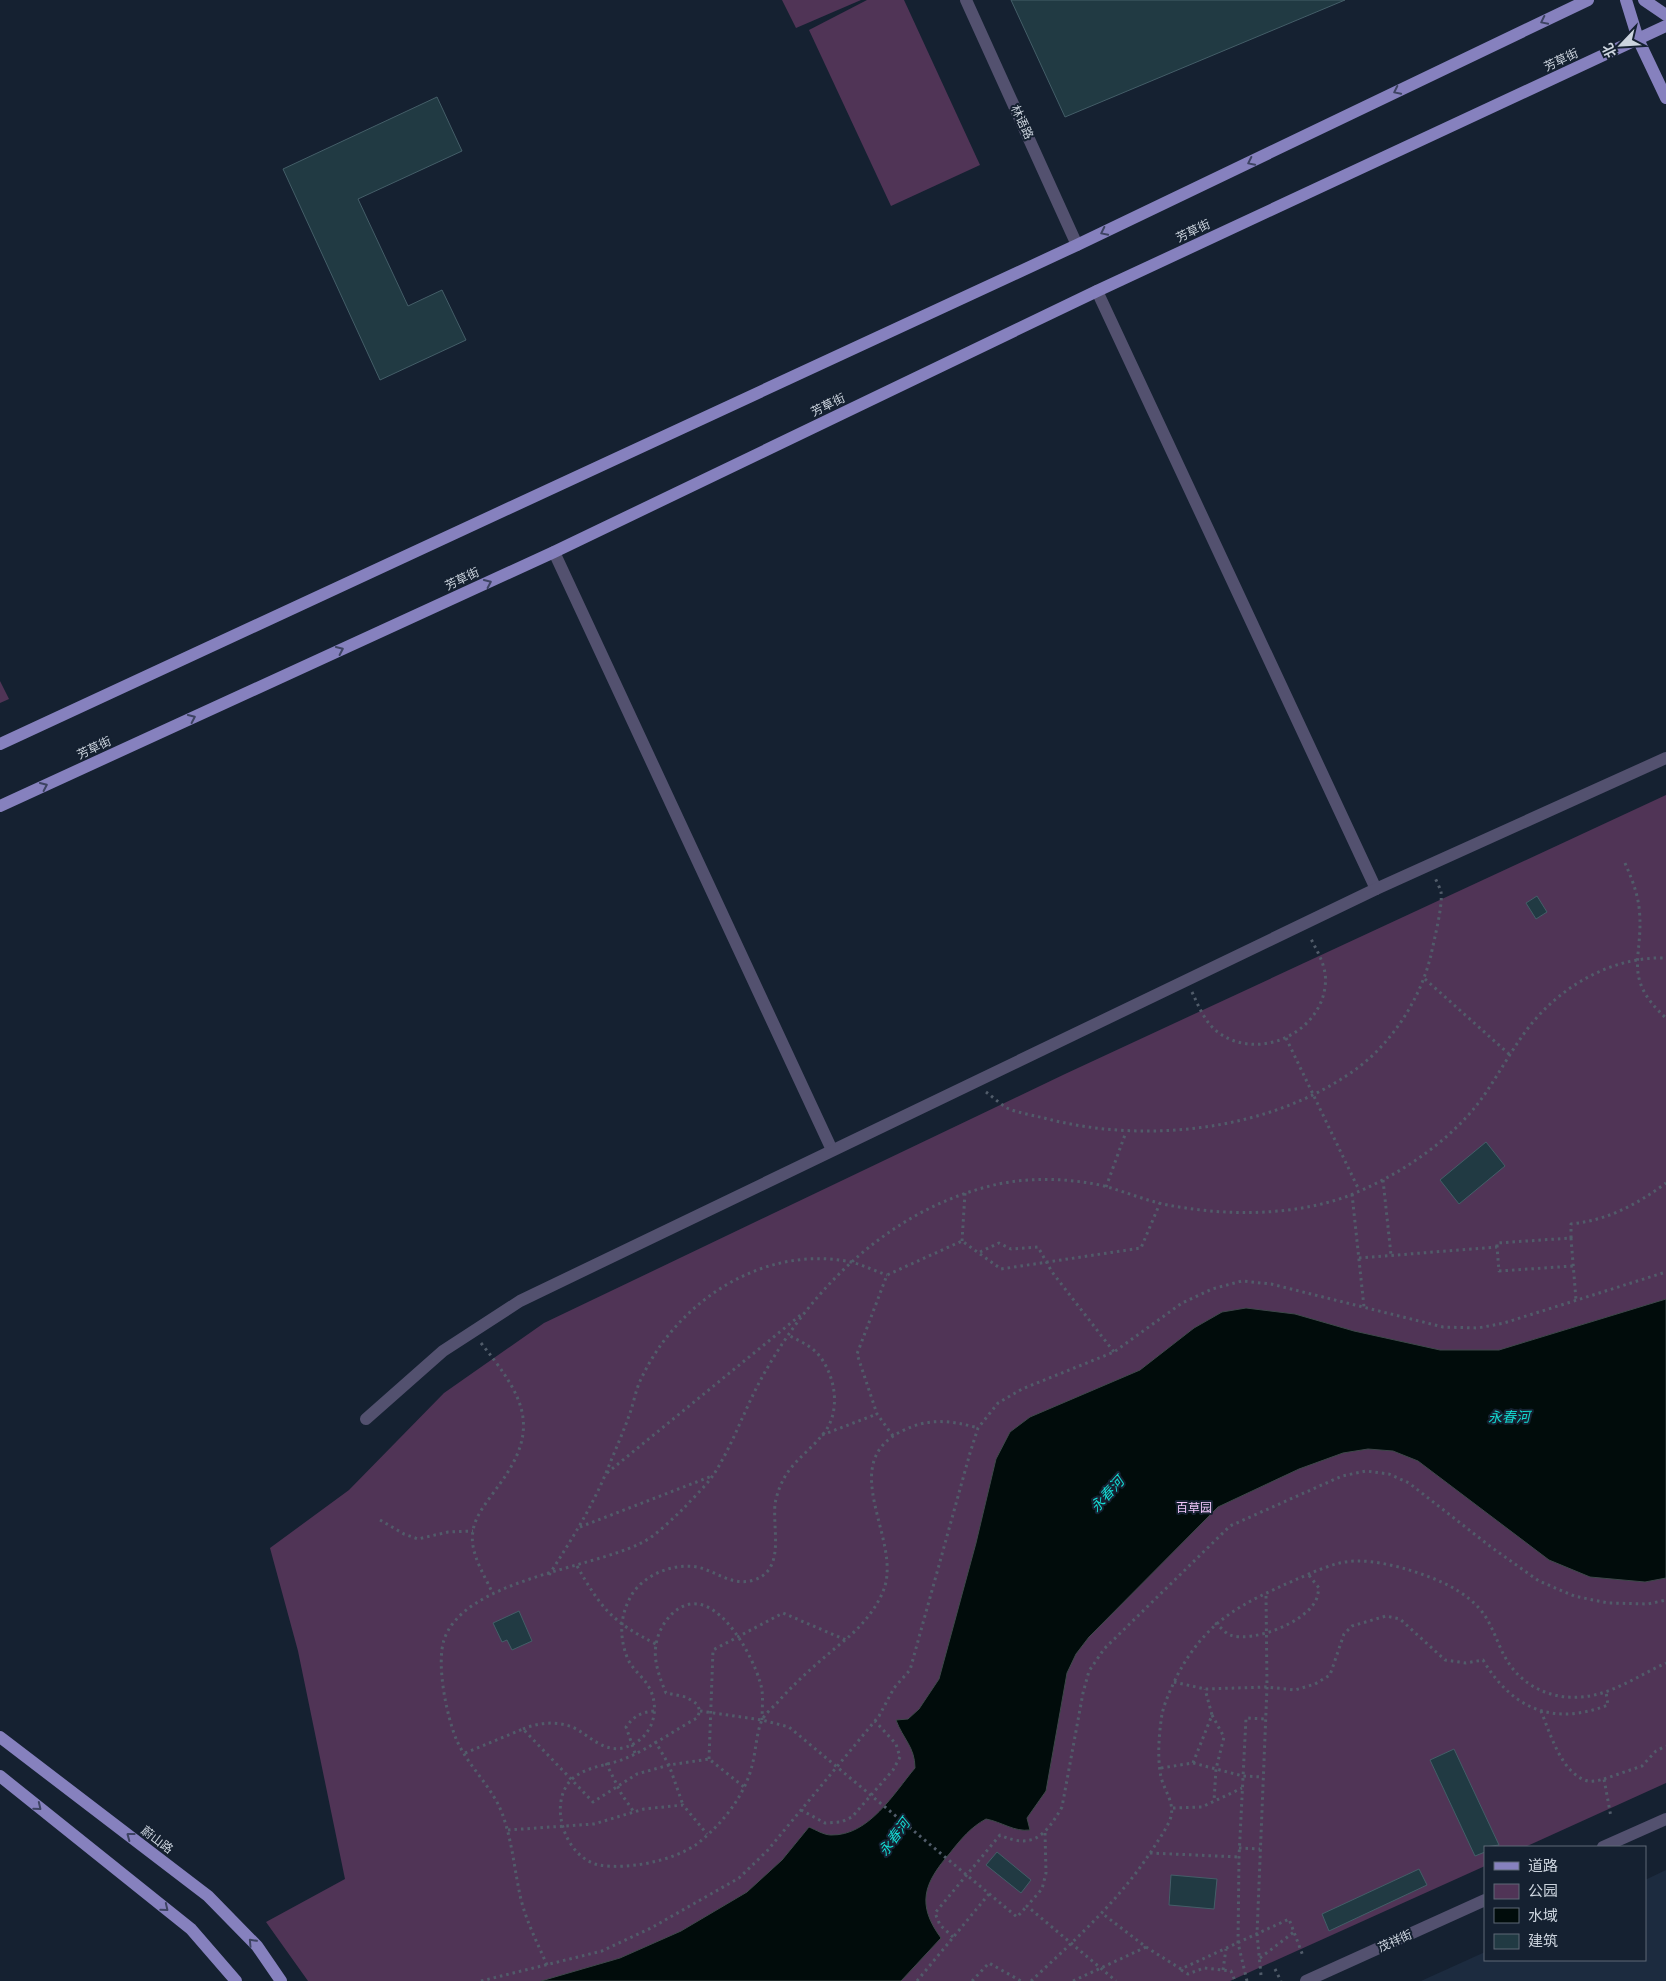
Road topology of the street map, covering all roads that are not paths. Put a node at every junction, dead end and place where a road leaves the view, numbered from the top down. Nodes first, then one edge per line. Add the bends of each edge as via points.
1 (966, 0) edge
2 (1588, 0) edge
3 (1626, 0) edge
4 (1644, 0) edge
5 (1666, 15) edge
6 (1666, 26) edge
7 (1638, 39) junction
8 (1666, 98) edge
9 (1077, 245) junction
10 (1097, 291) junction
11 (554, 552) junction
12 (0, 744) edge
13 (1666, 758) edge
14 (0, 806) edge
15 (1376, 889) junction
16 (832, 1150) junction
17 (366, 1419) dead end
18 (0, 1737) edge
19 (0, 1776) edge
20 (1666, 1819) edge
21 (1605, 1846) edge
22 (1484, 1900) edge
23 (236, 1981) edge
24 (281, 1981) edge
25 (1306, 1981) edge

1 - 9 street, 林语路
2 -> 9 main road
3 - 7 main road
4 - 5 main road
6 - 7 main road, 芳草街
7 - 8 main road
7 - 10 main road, 芳草街
9 - 12 main road
10 - 11 main road, 芳草街
10 - 15 street
14 -> 11 main road, 芳草街
11 - 16 street
13 - 15 street
15 - 16 street
16 - 17 street via 520,1301 443,1351
24 -> 18 main road, 蔚山路 via 256,1946 208,1896
19 -> 23 main road via 190,1928
20 - 21 street
22 - 25 street, 茂祥街

